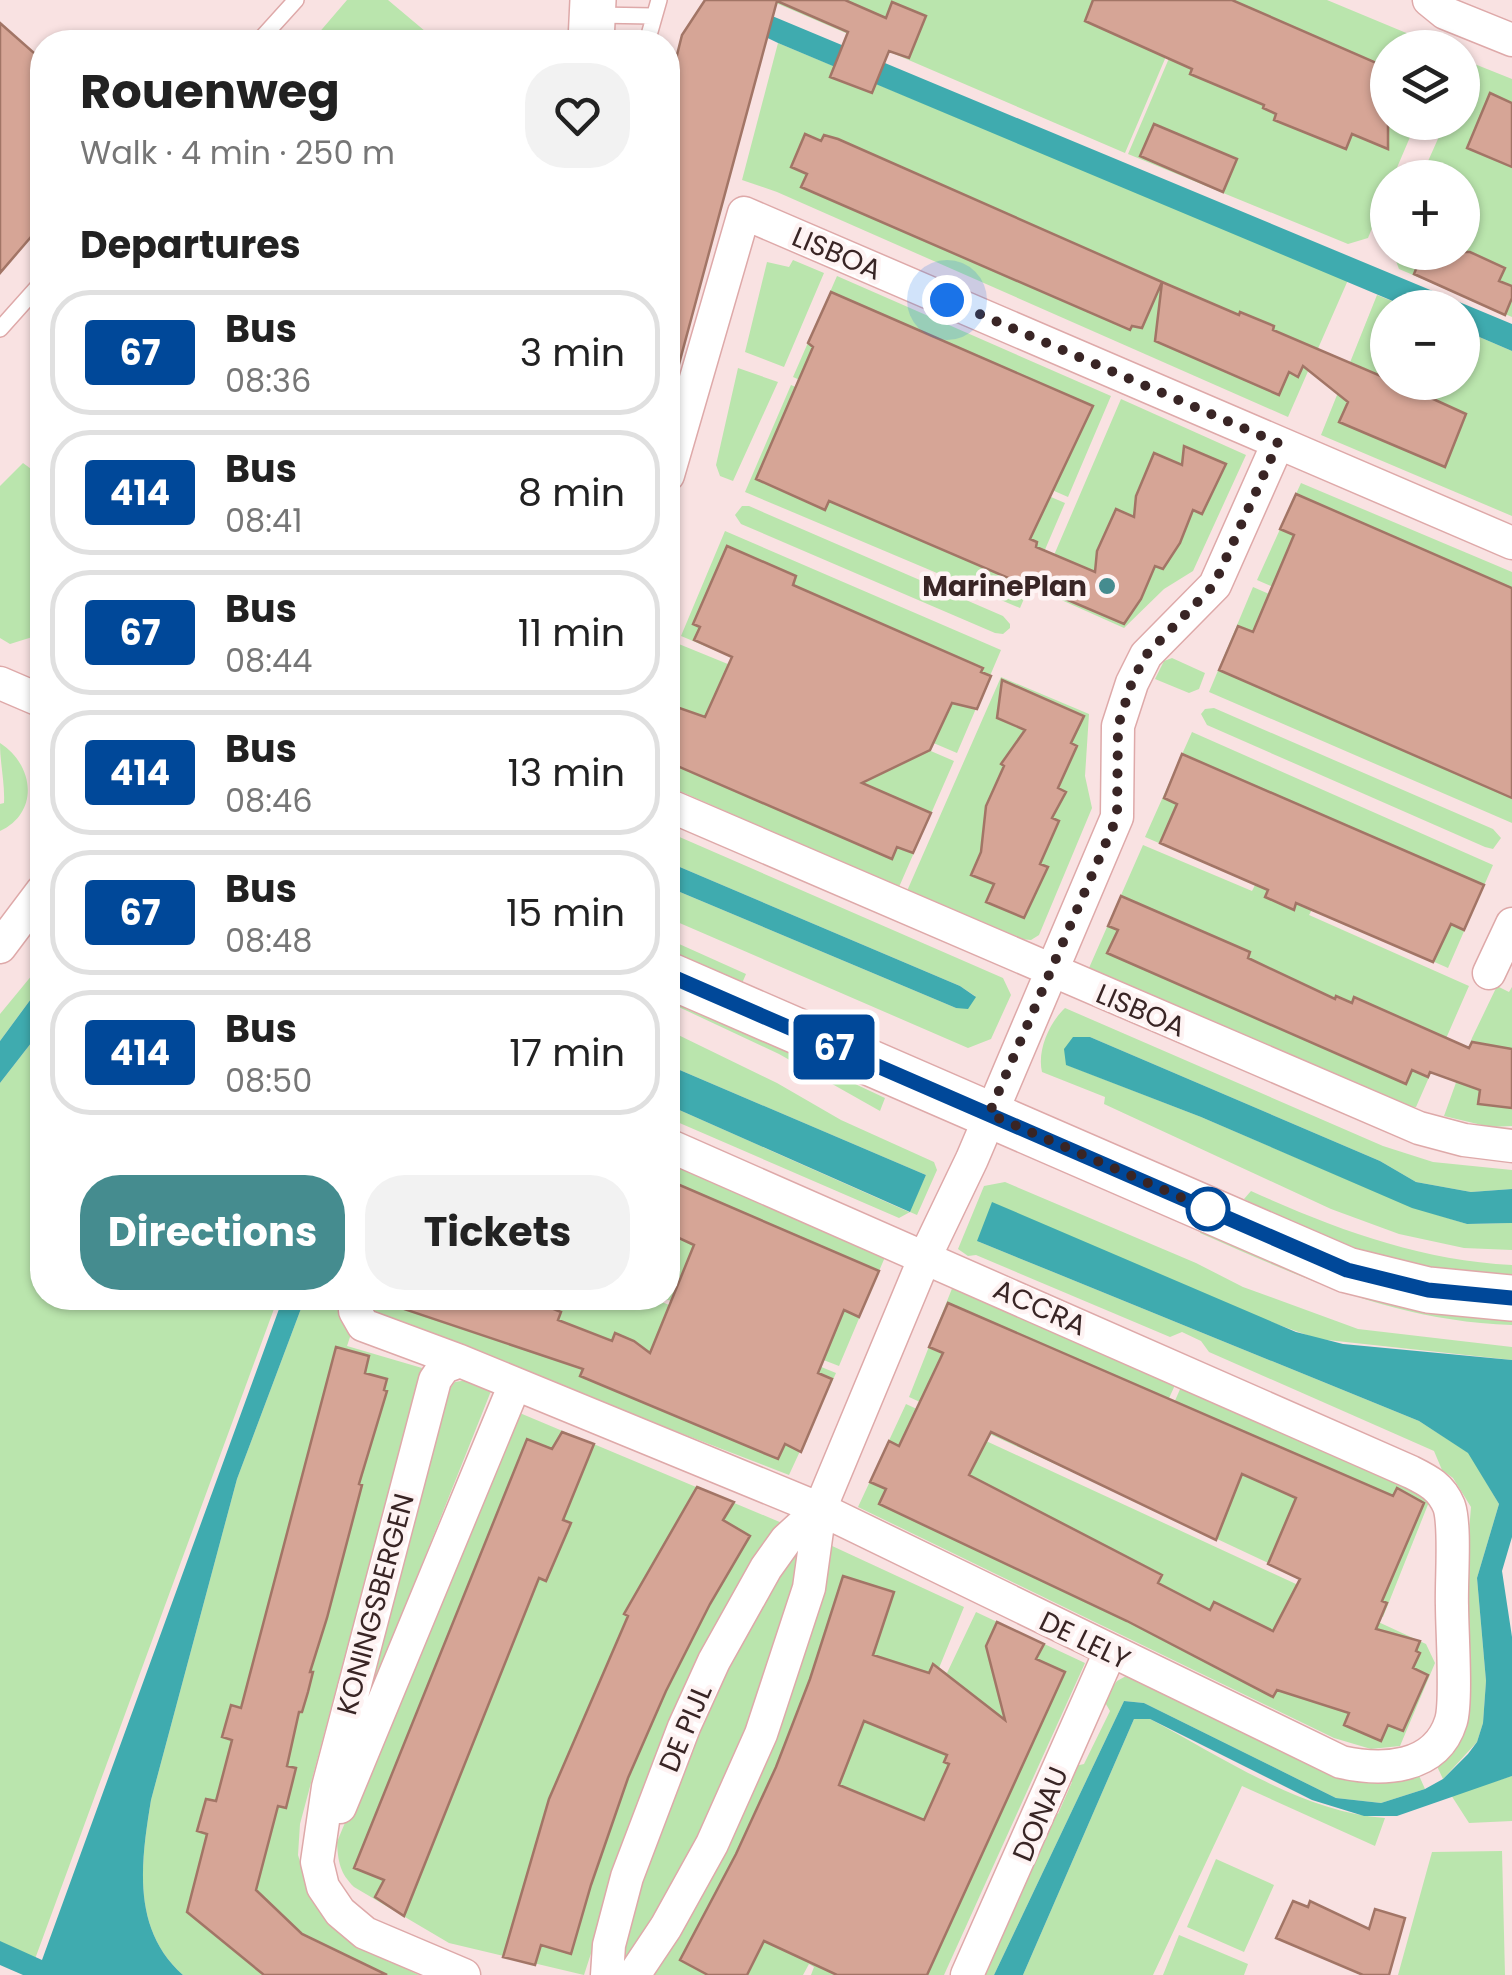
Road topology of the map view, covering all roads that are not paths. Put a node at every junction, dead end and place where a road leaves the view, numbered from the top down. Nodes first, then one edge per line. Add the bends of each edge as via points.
1 (296, 0) edge
2 (1429, 0) edge
3 (656, 8) edge
4 (592, 19) edge
5 (269, 30) edge
6 (1512, 40) edge
7 (30, 295) edge
8 (0, 329) edge
9 (680, 434) edge
10 (1278, 443) junction
11 (1512, 542) edge
12 (0, 683) edge
13 (30, 697) edge
14 (680, 810) edge
15 (30, 906) edge
16 (1512, 924) edge
17 (0, 946) edge
18 (1050, 972) junction
19 (1488, 973) dead end
20 (680, 980) edge
21 (989, 1114) junction
22 (1512, 1146) edge
23 (680, 1150) edge
24 (926, 1257) junction
25 (1512, 1298) edge
26 (355, 1310) edge
27 (460, 1361) junction
28 (515, 1384) junction
29 (1411, 1472) joint
30 (820, 1509) junction
31 (1110, 1652) junction
32 (317, 1862) junction
33 (464, 1975) edge
34 (607, 1975) edge
35 (634, 1975) edge
36 (967, 1975) edge

1 - 5 lane
2 - 6 street
3 - 4 lane
7 - 8 lane
9 - 10 street, LISBOA via 744,213
10 - 11 street, LISBOA
10 - 18 street, DE PIJL via 1214,585 1146,655 1132,682 1118,726 1117,817
12 - 13 street
14 - 18 street, LISBOA
15 - 17 street
16 - 19 street
18 - 21 street, DE PIJL
18 - 22 street, LISBOA via 1419,1128
20 - 21 main road
21 - 24 street, DE PIJL
21 - 25 main road via 1347,1270 1428,1290
23 - 24 street, ACCRA
24 - 29 street, ACCRA
24 - 30 street, DE PIJL
26 - 27 street via 363,1325
27 - 28 street, DE LELY
27 - 32 street, KONINGSBERGEN via 435,1380 339,1742
28 - 30 street, DE LELY
28 - 32 street, KONINGSBERGEN
29 - 31 street, DE LELY via 1440,1488 1451,1511 1452,1720 1423,1757 1400,1767 1340,1762
30 - 31 street, DE LELY
30 - 34 street, DE PIJL via 766,1568 684,1726 628,1876
30 - 35 street, DE PIJL via 809,1588 766,1720 712,1844
31 - 36 street, DONAU
32 - 33 street via 323,1887 365,1934

